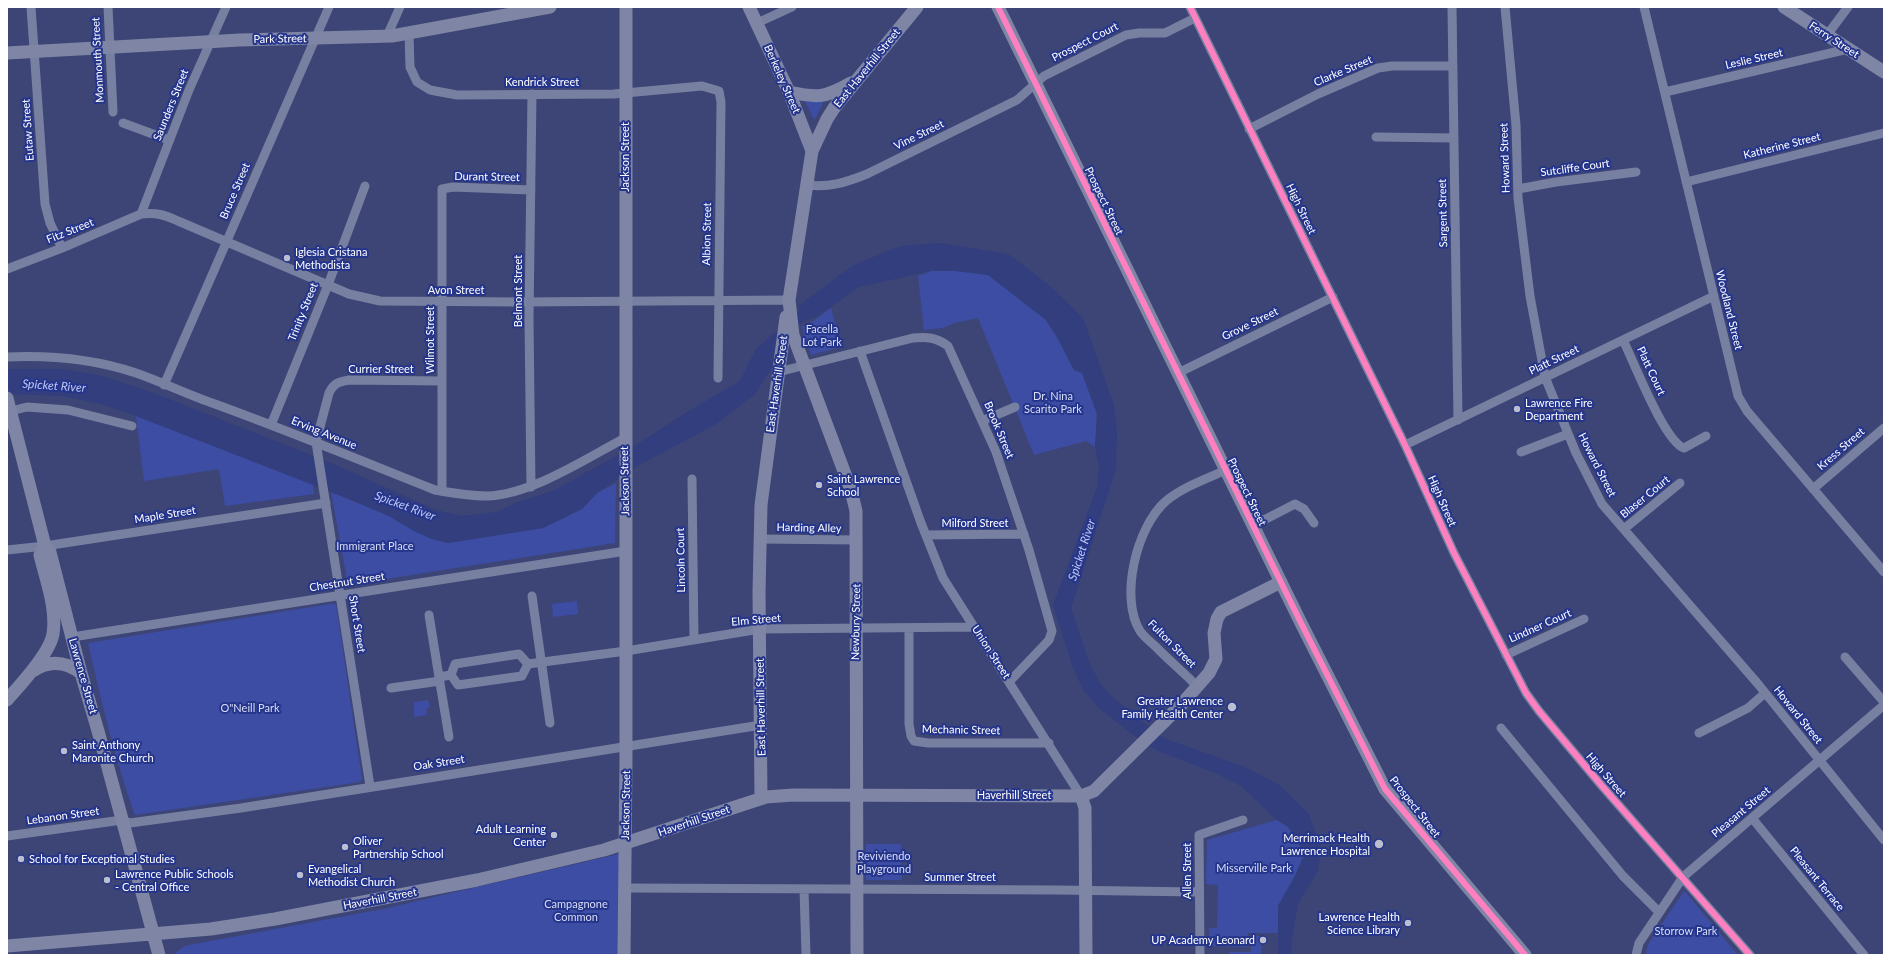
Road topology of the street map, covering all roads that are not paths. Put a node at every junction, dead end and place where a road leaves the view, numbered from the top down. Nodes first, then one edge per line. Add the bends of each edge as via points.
1 (31, 7) edge
2 (108, 7) edge
3 (226, 7) edge
4 (329, 7) edge
5 (400, 7) edge
6 (626, 7) edge
7 (749, 7) edge
8 (792, 7) edge
9 (917, 7) edge
10 (998, 7) edge
11 (1190, 7) edge
12 (1452, 7) edge
13 (1505, 7) edge
14 (1644, 7) edge
15 (1784, 7) edge
16 (1848, 7) edge
17 (545, 8) edge
18 (1195, 18) junction
19 (757, 23) junction
20 (409, 34) junction
21 (1827, 35) junction
22 (387, 36) junction
23 (315, 38) junction
24 (211, 42) junction
25 (110, 47) junction
26 (1848, 49) junction
27 (34, 51) junction
28 (7, 53) edge
29 (1453, 66) junction
30 (1884, 72) edge
31 (856, 81) junction
32 (1035, 86) junction
33 (719, 90) joint
34 (789, 92) junction
35 (1665, 92) junction
36 (625, 93) junction
37 (532, 94) junction
38 (113, 112) dead end
39 (123, 123) dead end
40 (1250, 129) junction
41 (1884, 133) edge
42 (1376, 137) dead end
43 (1454, 138) junction
44 (169, 140) junction
45 (812, 151) junction
46 (1636, 172) dead end
47 (1686, 182) junction
48 (807, 185) junction
49 (364, 186) dead end
50 (442, 189) joint
51 (1518, 189) junction
52 (531, 190) junction
53 (141, 214) junction
54 (226, 242) junction
55 (62, 248) junction
56 (7, 269) edge
57 (328, 285) junction
58 (1714, 296) junction
59 (1333, 297) junction
60 (718, 301) junction
61 (442, 302) junction
62 (530, 302) junction
63 (625, 302) junction
64 (789, 305) junction
65 (1623, 340) junction
66 (860, 351) junction
67 (7, 357) edge
68 (804, 362) junction
69 (779, 368) junction
70 (1178, 373) junction
71 (1545, 377) junction
72 (718, 378) dead end
73 (442, 382) junction
74 (164, 384) junction
75 (7, 398) edge
76 (1015, 407) dead end
77 (9, 412) edge
78 (1458, 420) junction
79 (982, 421) junction
80 (271, 425) junction
81 (132, 426) dead end
82 (1884, 428) edge
83 (1568, 434) junction
84 (1706, 436) dead end
85 (625, 441) junction
86 (316, 442) junction
87 (1406, 445) junction
88 (1521, 452) dead end
89 (1226, 470) junction
90 (692, 479) dead end
91 (1680, 483) dead end
92 (532, 487) junction
93 (1813, 489) junction
94 (442, 491) junction
95 (326, 503) junction
96 (1248, 516) junction
97 (1314, 523) dead end
98 (1624, 529) junction
99 (1024, 534) junction
100 (926, 535) junction
101 (760, 539) junction
102 (857, 540) junction
103 (45, 546) junction
104 (7, 550) edge
105 (626, 552) junction
106 (1884, 572) edge
107 (1280, 582) junction
108 (340, 595) junction
109 (532, 596) dead end
110 (429, 615) dead end
111 (1584, 619) dead end
112 (975, 627) junction
113 (856, 628) junction
114 (909, 628) junction
115 (760, 630) junction
116 (72, 637) junction
117 (694, 640) junction
118 (626, 652) junction
119 (1506, 655) junction
120 (1845, 657) dead end
121 (542, 662) junction
122 (528, 664) junction
123 (81, 673) junction
124 (29, 674) junction
125 (451, 675) junction
126 (439, 679) junction
127 (1010, 681) junction
128 (1197, 686) junction
129 (391, 688) dead end
130 (1765, 693) junction
131 (7, 700) edge
132 (1884, 702) edge
133 (1884, 705) edge
134 (550, 723) dead end
135 (761, 725) junction
136 (1501, 728) dead end
137 (1699, 733) dead end
138 (449, 737) dead end
139 (1049, 743) junction
140 (626, 747) junction
141 (1819, 760) junction
142 (370, 786) junction
143 (856, 795) junction
144 (1082, 796) junction
145 (761, 798) junction
146 (1752, 818) junction
147 (122, 820) junction
148 (1243, 820) dead end
149 (7, 836) edge
150 (1884, 840) edge
151 (625, 844) junction
152 (1683, 877) junction
153 (625, 888) junction
154 (804, 889) junction
155 (857, 889) junction
156 (1086, 890) junction
157 (1198, 892) junction
158 (1659, 912) junction
159 (153, 934) junction
160 (7, 946) edge
161 (160, 955) edge
162 (624, 955) edge
163 (806, 955) edge
164 (857, 955) edge
165 (1086, 955) edge
166 (1200, 955) edge
167 (1525, 955) edge
168 (1636, 955) edge
169 (1750, 955) edge
170 (1864, 955) edge

1 - 27 street, Eutaw Street
2 - 25 street, Monmouth Street
3 - 24 street, Saunders Street
4 - 23 street, Bruce Street
5 - 22 street
6 - 36 main road, Jackson Street
7 - 19 main road, Berkeley Street
8 - 19 street
9 - 31 main road, East Haverhill Street
10 - 32 main road, Prospect Street
11 - 18 street, High Street
12 - 29 street, Sargent Street
13 - 51 street, Howard Street via 1516,125
14 - 35 street, Woodland Street
15 - 21 main road, Ferry Street
16 - 21 street
17 - 20 main road, Park Street
18 - 32 street, Prospect Court via 1165,33 1126,35 1044,76
18 - 40 street, High Street
19 - 34 main road, Berkeley Street
20 - 22 main road, Park Street
20 - 37 street, Kendrick Street via 410,67 417,82 430,90 457,95
21 - 26 main road, Ferry Street
22 - 23 main road, Park Street
23 - 24 main road, Park Street
23 - 54 street, Bruce Street
24 - 25 main road, Park Street
24 - 44 street, Saunders Street
25 - 27 main road, Park Street
25 - 38 street, Monmouth Street
26 - 30 main road, Ferry Street
26 - 35 street, Leslie Street
27 - 28 main road, Park Street
27 - 55 street, Eutaw Street via 45,204 50,223
29 - 40 street, Clarke Street via 1378,68 1318,94
29 - 43 street, Sargent Street
31 - 34 main road via 831,95 807,96
31 - 45 main road, East Haverhill Street via 827,119
32 - 48 street, Vine Street via 1017,100 868,174 832,186
32 - 70 main road, Prospect Street
33 - 36 street, Kendrick Street via 702,86
33 - 60 street, Albion Street via 722,102
34 - 45 main road, Berkeley Street
35 - 47 street, Woodland Street
36 - 37 street, Kendrick Street
36 - 63 main road, Jackson Street
37 - 52 street, Belmont Street
39 - 44 street
40 - 59 street, High Street
41 - 47 street, Katherine Street
42 - 43 street
43 - 78 street, Sargent Street
44 - 53 street, Saunders Street
45 - 48 main road, East Haverhill Street
46 - 51 street, Sutcliffe Court
47 - 58 street, Woodland Street
48 - 64 main road, East Haverhill Street
49 - 57 street, Trinity Street
50 - 52 street, Durant Street via 453,187
50 - 61 street, Wilmot Street
51 - 71 street, Howard Street via 1530,296
52 - 62 street, Belmont Street
53 - 54 street, Avon Street via 162,214
53 - 55 street, Fitz Street
54 - 57 street, Avon Street
54 - 74 street, Bruce Street
55 - 56 street, Fitz Street
57 - 61 street, Avon Street via 349,294 380,301
57 - 80 street, Trinity Street
58 - 65 street, Platt Street
58 - 93 street, Woodland Street via 1736,389 1742,404
59 - 70 street, Grove Street
59 - 87 street, High Street
60 - 63 street, Avon Street
60 - 64 street, Avon Street
60 - 72 street, Albion Street
61 - 62 street, Avon Street
61 - 73 street, Wilmot Street
62 - 63 street, Avon Street
62 - 92 street, Belmont Street
63 - 85 main road, Jackson Street
64 - 68 main road, Newbury Street via 793,335
64 - 69 main road, East Haverhill Street
65 - 71 street, Platt Street
65 - 84 street, Platt Court via 1658,414 1678,446 1684,448
66 - 68 street, Brook Street
66 - 79 street, Brook Street via 913,338 930,337 939,340 948,346
66 - 100 street, Union Street
67 - 74 street, Erving Avenue via 69,358 108,365
68 - 69 street, Brook Street
68 - 102 main road, Newbury Street via 851,490 856,511
69 - 101 main road, East Haverhill Street via 762,493
70 - 89 main road, Prospect Street
71 - 78 street, Platt Street
71 - 83 street, Howard Street
73 - 86 street, Currier Street via 338,382 332,386 329,394
73 - 94 street, Wilmot Street
74 - 80 street, Erving Avenue
75 - 77 main road, Lawrence Street
76 - 79 street
77 - 81 street via 27,407 68,410
77 - 103 main road, Lawrence Street
78 - 87 street, Platt Street
79 - 99 street, Brook Street via 996,452
80 - 86 street, Erving Avenue
82 - 93 street, Kress Street
83 - 88 street
83 - 98 street, Howard Street via 1602,504
85 - 92 street, Erving Avenue
85 - 105 main road, Jackson Street
86 - 94 street, Erving Avenue
86 - 95 street, Short Street
87 - 119 street, High Street via 1454,553
89 - 96 main road, Prospect Street
89 - 128 street, Fulton Street via 1187,487 1166,501 1151,518 1131,579 1132,616 1140,632
90 - 117 street, Lincoln Court
91 - 98 street, Blaser Court
92 - 94 street, Erving Avenue via 488,496
93 - 106 street, Woodland Street
95 - 103 street, Maple Street
95 - 108 street, Short Street
96 - 97 street via 1264,520 1295,504 1304,508
96 - 107 main road, Prospect Street
98 - 130 street, Howard Street
99 - 100 street, Milford Street
99 - 127 street, Brook Street via 1052,631 1049,640
100 - 112 street, Union Street via 943,578
101 - 102 street, Harding Alley
101 - 115 main road, East Haverhill Street
102 - 113 main road, Newbury Street
103 - 104 street, Maple Street
103 - 116 main road, Lawrence Street via 50,552
103 - 124 main road via 40,555 53,611 53,635 47,649
105 - 108 street, Chestnut Street
105 - 118 main road, Jackson Street
107 - 128 main road via 1221,612 1216,619 1214,633 1216,659 1209,673
107 - 167 main road, Prospect Street via 1385,789
108 - 116 street, Chestnut Street
108 - 142 street, Short Street
109 - 121 street
110 - 126 street
111 - 119 street, Lindner Court
112 - 114 street, Elm Street
112 - 127 street, Union Street
113 - 114 street, Elm Street
113 - 115 street, Elm Street
113 - 143 main road, Newbury Street
114 - 139 street, Mechanic Street via 909,724 914,741
115 - 117 street, Elm Street
115 - 135 main road, East Haverhill Street
116 - 123 main road, Lawrence Street
117 - 118 street, Elm Street
118 - 121 street, Elm Street
118 - 140 main road, Jackson Street
119 - 152 street, High Street via 1538,711
120 - 132 street
121 - 122 street, Elm Street
121 - 134 street
122 - 125 street via 519,654 455,664
122 - 125 street via 522,676 458,685
123 - 124 main road via 68,666 49,663
123 - 147 main road, Lawrence Street
124 - 131 main road
125 - 126 street
126 - 129 street
126 - 138 street
127 - 139 street, Union Street
128 - 144 main road via 1094,791
130 - 137 street via 1748,708
130 - 141 street, Howard Street
133 - 141 street, Pleasant Street
135 - 140 street, Oak Street
135 - 145 main road, East Haverhill Street
136 - 158 street via 1623,876
139 - 144 street, Union Street
140 - 142 street, Oak Street
140 - 151 main road, Jackson Street
141 - 146 street, Pleasant Street
141 - 150 street, Howard Street
142 - 147 street, Oak Street via 241,808 130,823
143 - 144 main road, Haverhill Street
143 - 145 main road, Haverhill Street
143 - 155 main road, Newbury Street
144 - 156 main road, Union Street via 1085,808
145 - 151 main road, Haverhill Street
146 - 152 street, Pleasant Street
146 - 170 street, Pleasant Terrace
147 - 149 street, Lebanon Street
147 - 159 main road, Lawrence Street
148 - 157 street, Allen Street via 1199,835
151 - 153 main road, Jackson Street
151 - 159 main road, Haverhill Street via 477,880 282,918 211,929
152 - 158 street, Pleasant Street
152 - 169 street, High Street
153 - 154 street, Summer Street
153 - 162 main road, Jackson Street
154 - 155 street, Summer Street
154 - 163 street
155 - 156 street, Summer Street
155 - 164 main road, Newbury Street
156 - 157 street, Summer Street
156 - 165 main road, Union Street
157 - 166 street, Allen Street
158 - 168 street, Pleasant Street via 1639,943
159 - 160 main road, Haverhill Street
159 - 161 main road, Lawrence Street

